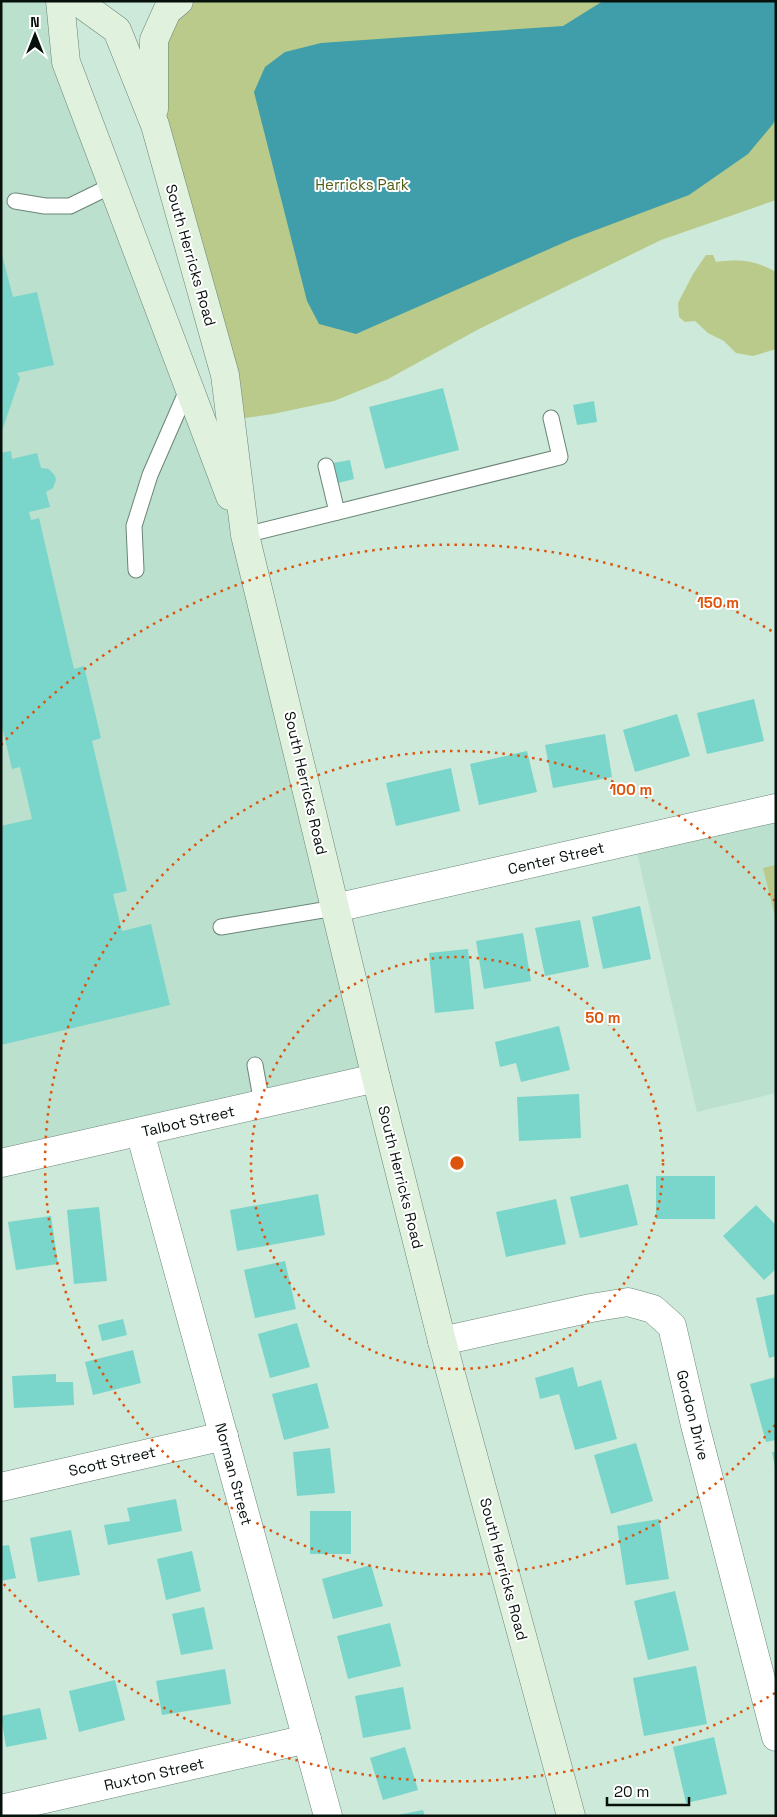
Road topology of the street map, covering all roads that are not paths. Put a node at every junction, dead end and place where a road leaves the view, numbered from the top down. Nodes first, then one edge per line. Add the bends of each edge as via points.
1 (60, 1) edge
2 (77, 1) edge
3 (179, 1) edge
4 (154, 125) junction
5 (113, 185) junction
6 (15, 201) dead end
7 (188, 388) junction
8 (551, 418) dead end
9 (326, 466) dead end
10 (337, 512) junction
11 (245, 535) junction
12 (136, 570) dead end
13 (776, 808) edge
14 (335, 908) junction
15 (221, 927) dead end
16 (255, 1065) dead end
17 (376, 1078) junction
18 (262, 1104) junction
19 (140, 1132) junction
20 (1, 1163) edge
21 (442, 1341) junction
22 (224, 1436) junction
23 (1, 1487) edge
24 (776, 1737) edge
25 (307, 1739) junction
26 (1, 1809) edge
27 (328, 1816) edge
28 (571, 1816) edge

1 - 5 main road, South Herricks Road via 66,62
2 - 4 main road, South Herricks Road via 117,30
3 - 4 main road via 167,11 154,40
4 - 11 main road, South Herricks Road via 225,375
5 - 6 lane via 70,206
5 - 7 main road, South Herricks Road
7 - 11 main road, South Herricks Road
7 - 12 lane via 150,475 134,526
8 - 10 lane via 560,457
9 - 10 lane
10 - 11 lane
11 - 14 main road, South Herricks Road
13 - 14 street, Center Street
14 - 15 lane
14 - 17 main road, South Herricks Road
16 - 18 lane
17 - 18 street, Talbot Street
17 - 21 main road, South Herricks Road
18 - 19 street, Talbot Street
19 - 20 street, Talbot Street
19 - 22 street, Norman Street
21 - 24 street, Gordon Drive via 628,1302 653,1309 672,1326
21 - 28 main road, South Herricks Road
22 - 23 street, Scott Street
22 - 25 street, Norman Street
25 - 26 street, Ruxton Street
25 - 27 street, Norman Street

